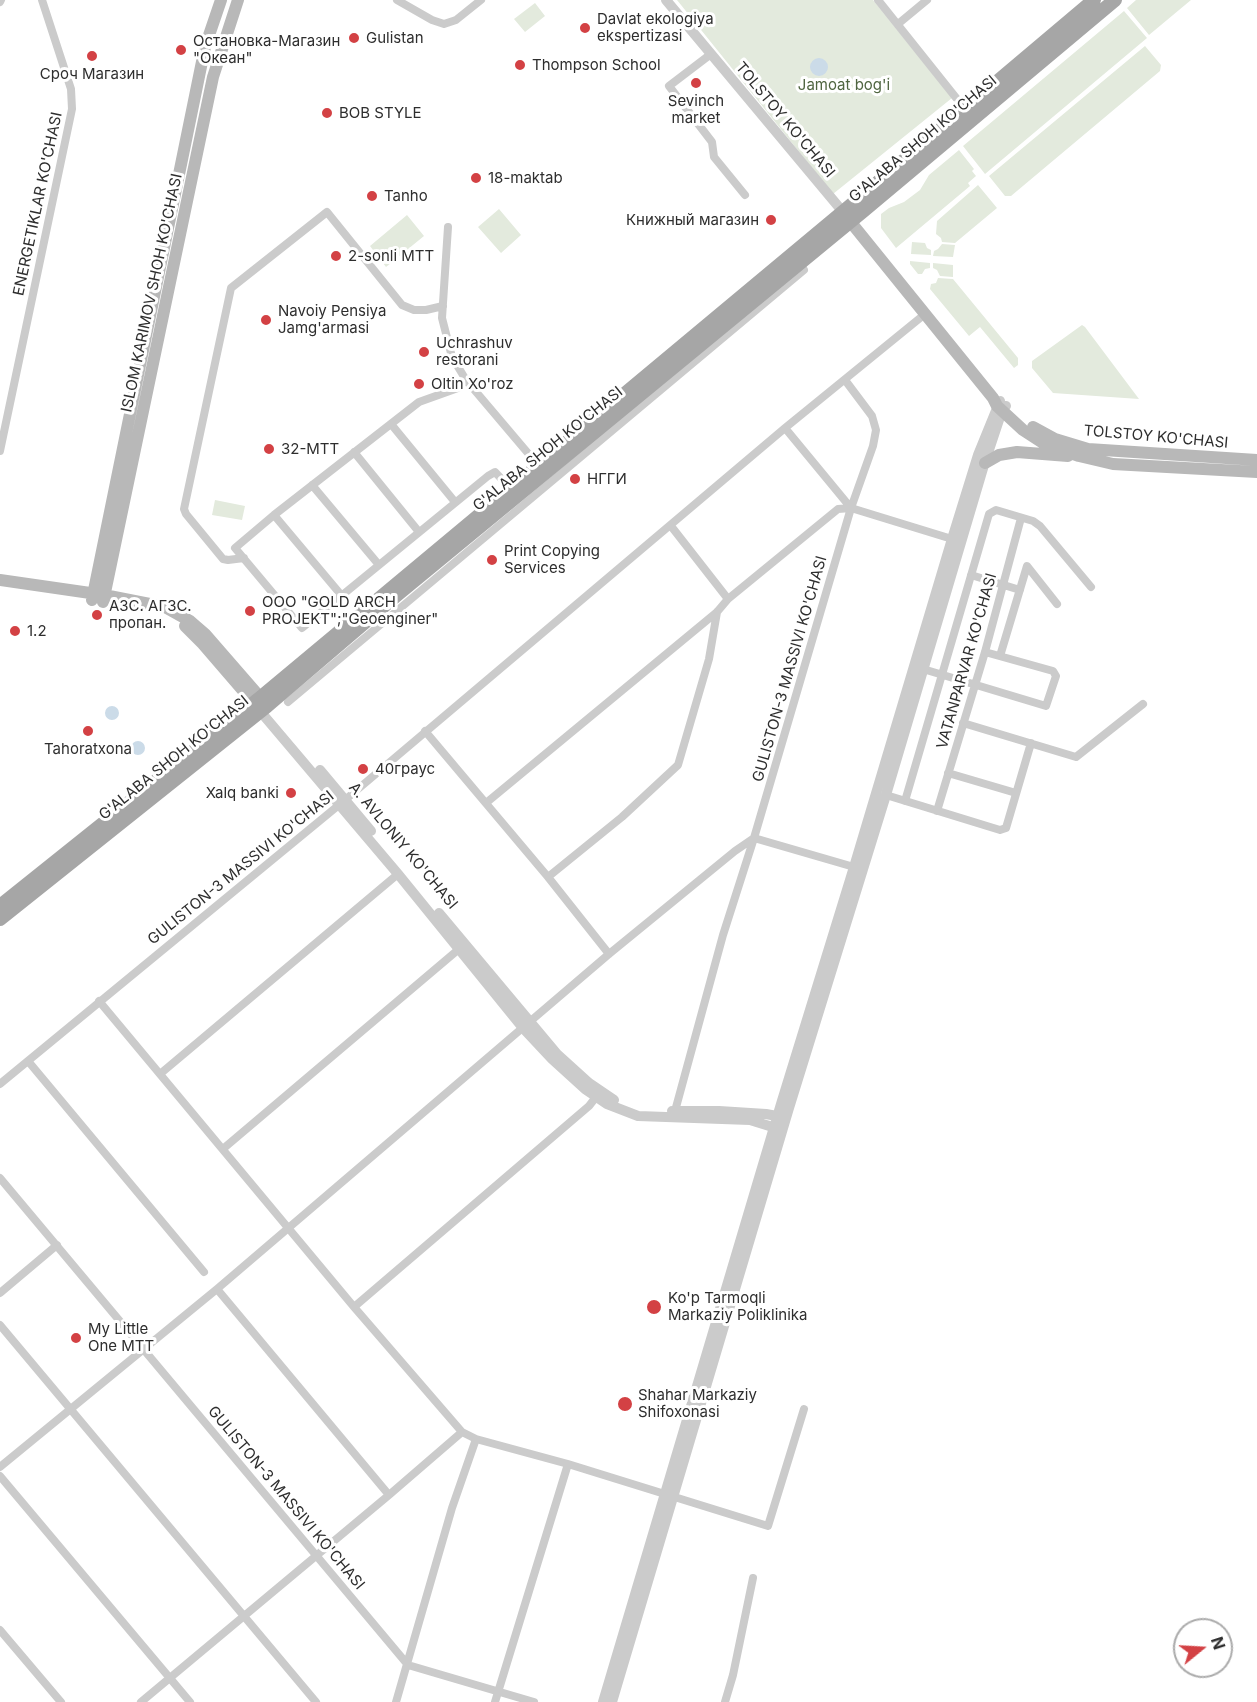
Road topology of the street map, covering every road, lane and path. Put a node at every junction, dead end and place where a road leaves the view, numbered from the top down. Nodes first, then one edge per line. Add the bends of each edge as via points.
1 (42, 0) edge
2 (219, 0) edge
3 (398, 0) edge
4 (481, 0) edge
5 (666, 0) edge
6 (878, 0) edge
7 (927, 0) edge
8 (1094, 0) edge
9 (1115, 0) edge
10 (237, 3) edge
11 (898, 24) junction
12 (711, 54) junction
13 (965, 109) junction
14 (746, 195) dead end
15 (846, 217) junction
16 (448, 227) dead end
17 (443, 306) junction
18 (925, 314) junction
19 (466, 380) junction
20 (845, 380) junction
21 (1000, 405) junction
22 (391, 424) junction
23 (785, 428) junction
24 (0, 451) edge
25 (354, 452) junction
26 (1079, 456) junction
27 (1257, 460) edge
28 (985, 463) junction
29 (538, 465) junction
30 (1257, 472) edge
31 (312, 485) junction
32 (510, 488) junction
33 (455, 502) junction
34 (851, 508) junction
35 (274, 515) junction
36 (1021, 518) junction
37 (671, 526) junction
38 (419, 532) junction
39 (952, 539) junction
40 (244, 558) junction
41 (379, 565) junction
42 (971, 575) junction
43 (0, 580) edge
44 (1003, 584) junction
45 (0, 587) edge
46 (1091, 587) dead end
47 (1020, 590) junction
48 (342, 596) junction
49 (98, 598) junction
50 (729, 599) junction
51 (1057, 604) dead end
52 (717, 612) junction
53 (985, 652) junction
54 (1000, 656) junction
55 (920, 666) junction
56 (317, 670) junction
57 (942, 675) junction
58 (975, 684) junction
59 (288, 702) dead end
60 (260, 704) junction
61 (1143, 704) dead end
62 (963, 723) junction
63 (425, 731) junction
64 (1031, 744) junction
65 (948, 773) junction
66 (1016, 793) junction
67 (886, 795) junction
68 (905, 801) junction
69 (342, 802) junction
70 (486, 803) junction
71 (937, 811) junction
72 (754, 838) junction
73 (854, 867) junction
74 (398, 874) junction
75 (548, 877) junction
76 (0, 906) edge
77 (0, 919) edge
78 (459, 949) junction
79 (609, 954) junction
80 (99, 1001) junction
81 (526, 1025) junction
82 (28, 1061) junction
83 (160, 1074) junction
84 (0, 1084) edge
85 (596, 1097) junction
86 (675, 1111) junction
87 (780, 1123) junction
88 (224, 1148) junction
89 (0, 1178) edge
90 (289, 1227) junction
91 (57, 1245) junction
92 (204, 1272) dead end
93 (217, 1289) junction
94 (0, 1293) edge
95 (354, 1308) junction
96 (0, 1325) edge
97 (144, 1348) junction
98 (71, 1409) junction
99 (804, 1409) dead end
100 (462, 1432) junction
101 (476, 1439) junction
102 (568, 1464) junction
103 (0, 1467) edge
104 (0, 1476) edge
105 (389, 1495) junction
106 (669, 1496) junction
107 (316, 1556) junction
108 (753, 1578) dead end
109 (244, 1616) junction
110 (0, 1629) edge
111 (408, 1665) junction
112 (170, 1678) junction
113 (498, 1691) junction
114 (61, 1702) edge
115 (141, 1702) edge
116 (190, 1702) edge
117 (316, 1702) edge
118 (396, 1702) edge
119 (495, 1702) edge
120 (534, 1702) edge
121 (603, 1702) edge
122 (612, 1702) edge
123 (724, 1702) edge

1 - 24 street, ENERGETIKLAR KO'CHASI via 71,89 72,109
2 - 10 main road
2 - 49 main road, ISLOM KARIMOV SHOH KO'CHASI via 205,47
3 - 4 street via 444,24 456,20
5 - 12 street, TOLSTOY KO'CHASI
6 - 11 street
7 - 11 street
8 - 13 main road, G'ALABA SHOH KO'CHASI
9 - 15 main road, G'ALABA SHOH KO'CHASI
10 - 49 main road, ISLOM KARIMOV SHOH KO'CHASI via 213,77
11 - 13 street
12 - 14 street via 669,86 712,142 714,157
12 - 15 street, TOLSTOY KO'CHASI
13 - 15 main road, G'ALABA SHOH KO'CHASI
15 - 18 main road, TOLSTOY KO'CHASI
15 - 29 main road, G'ALABA SHOH KO'CHASI
15 - 56 main road, G'ALABA SHOH KO'CHASI via 800,263 559,468 398,594
16 - 17 street
17 - 19 street via 442,318 452,357
17 - 40 street via 414,310 402,305 327,212 231,288 184,508 223,559
18 - 20 street, GULISTON-3 MASSIVI KO'CHASI
18 - 21 main road, TOLSTOY KO'CHASI
19 - 22 street via 458,388 419,402
19 - 29 street
20 - 23 street, GULISTON-3 MASSIVI KO'CHASI
20 - 34 street, GULISTON-3 MASSIVI KO'CHASI via 872,416 876,430
21 - 26 main road, TOLSTOY KO'CHASI via 1023,430 1043,443
21 - 27 main road, TOLSTOY KO'CHASI via 1055,439 1088,449
21 - 28 street
21 - 39 street via 978,455
22 - 25 street
22 - 33 street
23 - 34 street
23 - 37 street, GULISTON-3 MASSIVI KO'CHASI
25 - 31 street
25 - 38 street
26 - 28 main road via 1017,452 999,454
26 - 30 main road, TOLSTOY KO'CHASI via 1113,464
28 - 55 street
29 - 32 main road, G'ALABA SHOH KO'CHASI
31 - 35 street
31 - 41 street
32 - 33 street via 495,472
32 - 60 main road, G'ALABA SHOH KO'CHASI
33 - 38 street
34 - 39 street
34 - 50 street, GULISTON-3 MASSIVI KO'CHASI via 838,509
34 - 72 street, GULISTON-3 MASSIVI KO'CHASI
35 - 40 street via 235,548
35 - 48 street
36 - 42 street via 996,510 989,514
36 - 44 street, VATANPARVAR KO'CHASI
36 - 46 street via 1040,526
37 - 50 street
37 - 63 street, GULISTON-3 MASSIVI KO'CHASI
38 - 41 street
39 - 55 street
40 - 48 street via 302,628
41 - 48 street
42 - 44 street
42 - 57 street
43 - 49 main road, A. AVLONIY KO'CHASI
44 - 47 street
44 - 53 street, VATANPARVAR KO'CHASI
45 - 49 main road, A. AVLONIY KO'CHASI
47 - 51 street via 1027,566
47 - 54 street
49 - 60 main road, A. AVLONIY KO'CHASI via 156,604 190,621 206,634
50 - 52 street, GULISTON-3 MASSIVI KO'CHASI
52 - 70 street, GULISTON-3 MASSIVI KO'CHASI
52 - 75 street via 709,659 678,765
53 - 54 street
53 - 58 street, VATANPARVAR KO'CHASI
54 - 58 street via 1053,671 1056,676 1046,706
55 - 57 street
55 - 67 street
55 - 73 street
56 - 59 street
56 - 60 main road, G'ALABA SHOH KO'CHASI
57 - 58 street
57 - 68 street
58 - 62 street, VATANPARVAR KO'CHASI
60 - 69 street, A. AVLONIY KO'CHASI
60 - 76 main road, G'ALABA SHOH KO'CHASI
60 - 77 main road, G'ALABA SHOH KO'CHASI
61 - 64 street via 1076,757
62 - 64 street
62 - 65 street, VATANPARVAR KO'CHASI
63 - 69 street, GULISTON-3 MASSIVI KO'CHASI
63 - 70 street
64 - 66 street
65 - 66 street
65 - 71 street, VATANPARVAR KO'CHASI
66 - 71 street via 1006,828 1000,830
67 - 68 street
67 - 87 street
68 - 71 street
69 - 74 street, A. AVLONIY KO'CHASI
69 - 80 street, GULISTON-3 MASSIVI KO'CHASI
69 - 81 street, A. AVLONIY KO'CHASI
70 - 75 street
72 - 73 street
72 - 79 street
72 - 86 street, GULISTON-3 MASSIVI KO'CHASI
73 - 87 street
74 - 78 street, A. AVLONIY KO'CHASI
74 - 83 street
75 - 79 street
78 - 81 street, A. AVLONIY KO'CHASI
78 - 88 street
79 - 81 street
80 - 82 street, GULISTON-3 MASSIVI KO'CHASI
80 - 83 street
81 - 85 street, A. AVLONIY KO'CHASI via 552,1059
81 - 86 street, A. AVLONIY KO'CHASI via 611,1098 628,1107
81 - 90 street
82 - 84 street, GULISTON-3 MASSIVI KO'CHASI
82 - 92 street
83 - 88 street
85 - 87 street, A. AVLONIY KO'CHASI via 638,1116
85 - 95 street
86 - 87 street, A. AVLONIY KO'CHASI via 719,1111
87 - 106 street
88 - 90 street
89 - 91 street, GULISTON-3 MASSIVI KO'CHASI
90 - 93 street
90 - 95 street
91 - 94 street
91 - 97 street, GULISTON-3 MASSIVI KO'CHASI
93 - 97 street
93 - 105 street
95 - 100 street
96 - 98 street
97 - 98 street
97 - 107 street, GULISTON-3 MASSIVI KO'CHASI
98 - 103 street
98 - 109 street
99 - 106 street via 768,1526
100 - 101 street
100 - 105 street
101 - 102 street
101 - 111 street
102 - 106 street
102 - 113 street
104 - 112 street
105 - 107 street
106 - 121 street
106 - 122 street
107 - 109 street
107 - 111 street, GULISTON-3 MASSIVI KO'CHASI
108 - 123 street
109 - 112 street
109 - 117 street
110 - 114 street
111 - 113 street
111 - 118 street
112 - 115 street
112 - 116 street
113 - 119 street
113 - 120 street

